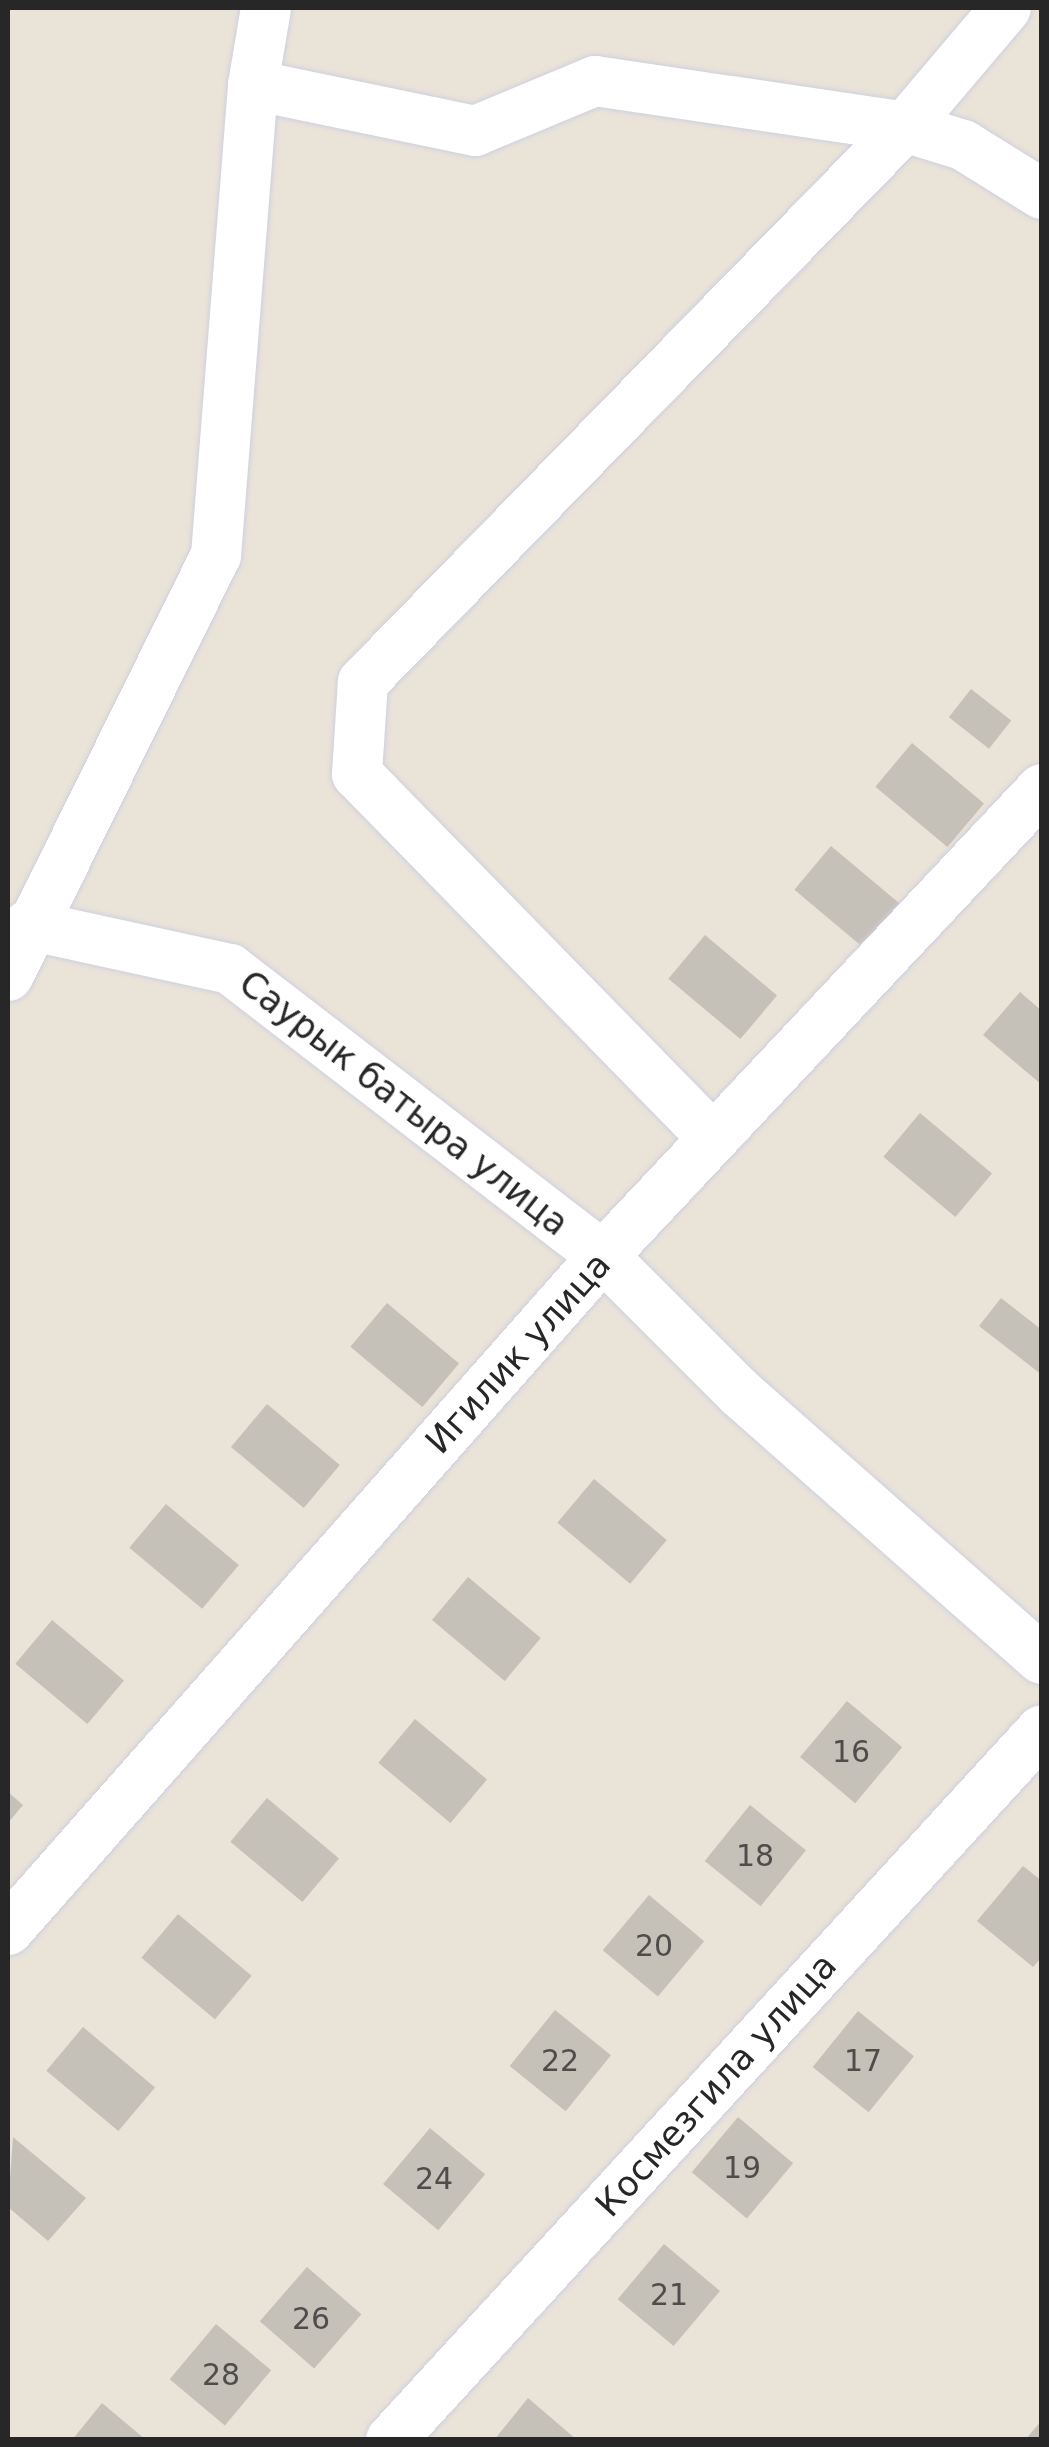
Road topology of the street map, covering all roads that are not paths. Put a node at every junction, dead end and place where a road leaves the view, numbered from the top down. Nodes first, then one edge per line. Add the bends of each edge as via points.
1 (266, 8) edge
2 (1006, 8) edge
3 (252, 84) junction
4 (905, 127) junction
5 (1042, 194) edge
6 (1042, 790) edge
7 (28, 924) junction
8 (8, 976) edge
9 (713, 1138) junction
10 (604, 1256) junction
11 (1042, 1659) edge
12 (1042, 1730) edge
13 (8, 1930) edge
14 (392, 2440) edge

1 - 3 street
2 - 4 street
3 - 4 street via 475,131 595,81
3 - 7 street via 216,556
4 - 5 street via 963,145
4 - 9 street via 363,682 357,774
6 - 9 street, Игилик улица
7 - 8 street
7 - 10 street, Саурык батыра улица via 230,968
9 - 10 street, Игилик улица
10 - 11 street, Саурык батыра улица via 740,1394
10 - 13 street, Игилик улица
12 - 14 street, Космезгила улица

